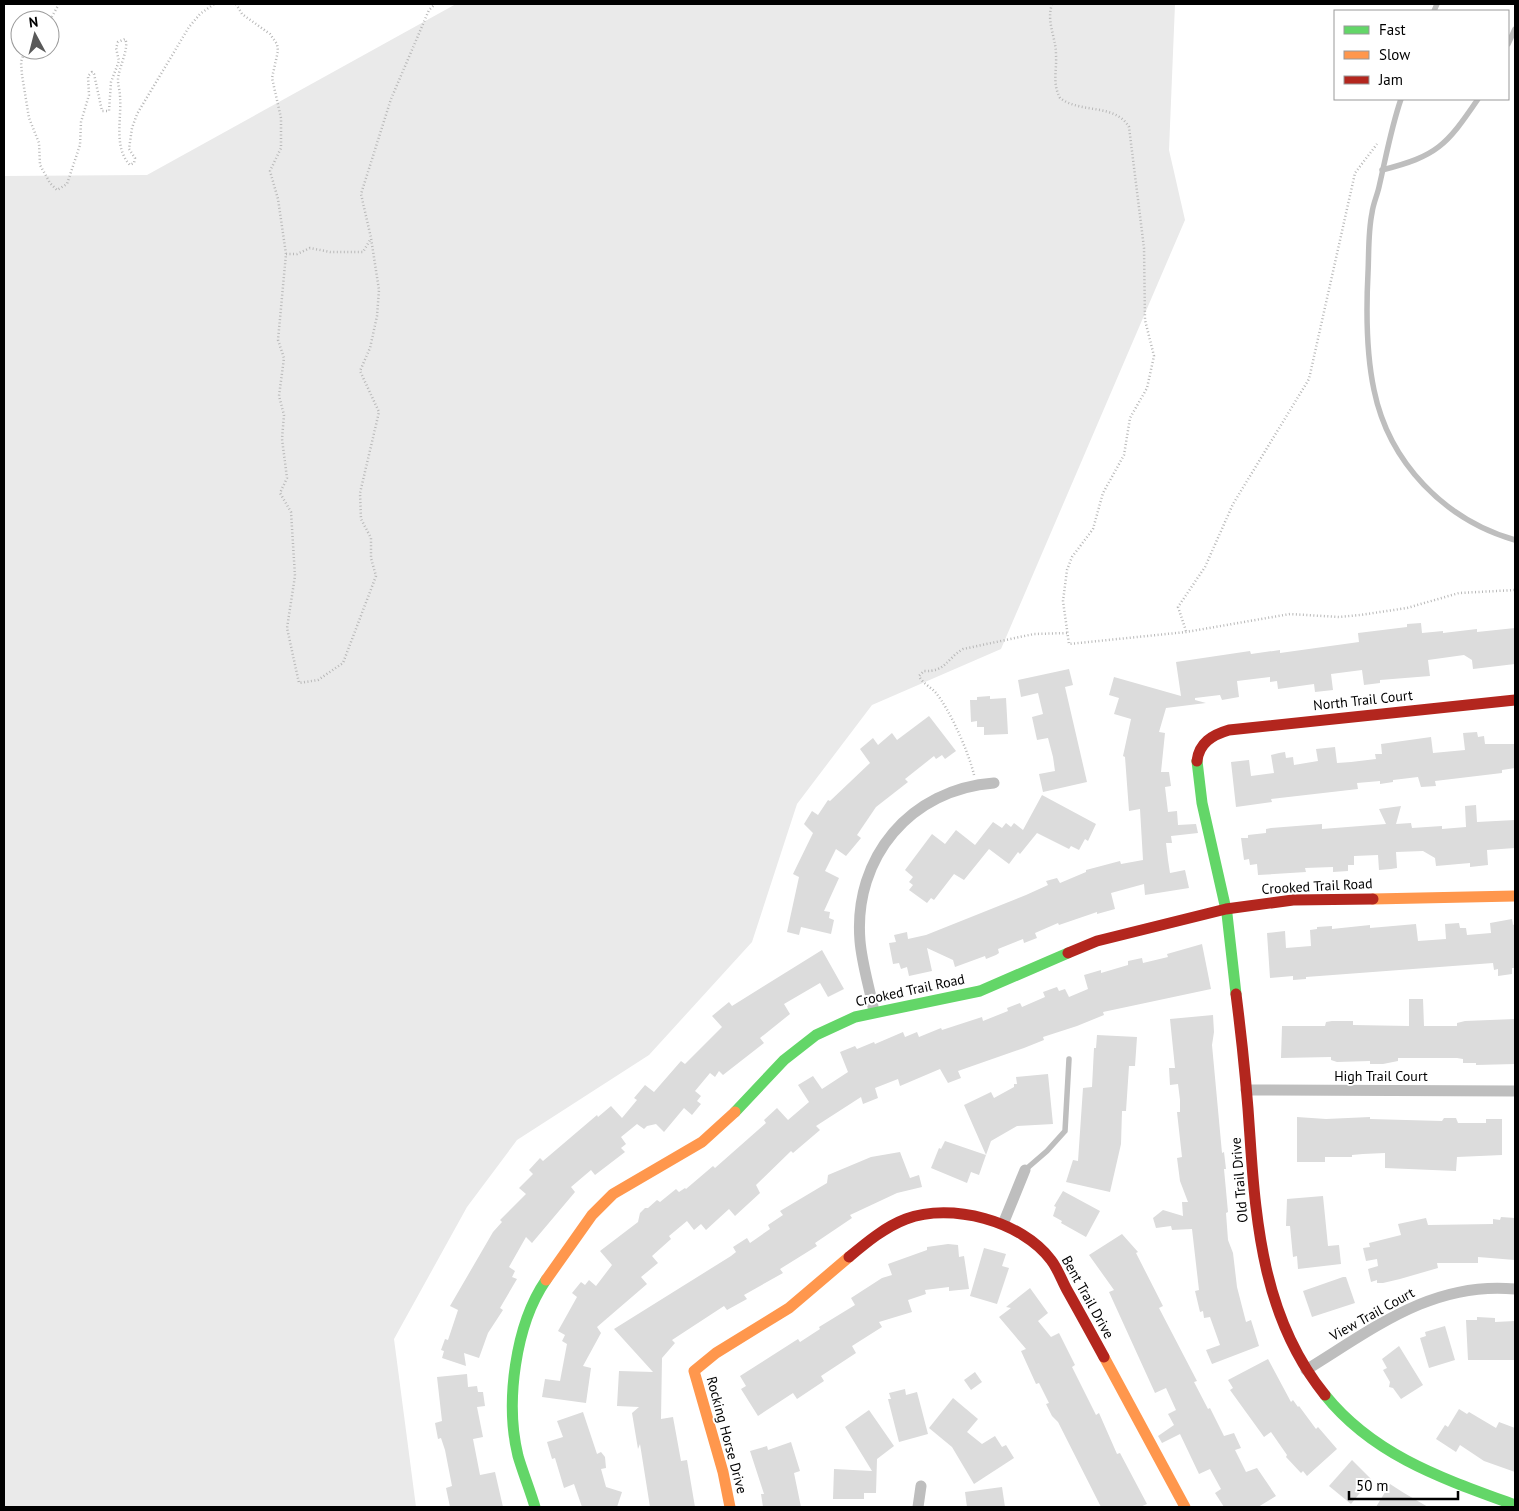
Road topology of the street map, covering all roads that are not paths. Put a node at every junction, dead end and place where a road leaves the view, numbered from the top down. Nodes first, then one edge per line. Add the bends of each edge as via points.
1 (1515, 29) edge
2 (1509, 42) edge
3 (1401, 100) edge
4 (1477, 100) edge
5 (1382, 170) junction
6 (1515, 540) edge
7 (1515, 700) edge
8 (1215, 733) joint
9 (994, 783) dead end
10 (1515, 896) edge
11 (1226, 909) junction
12 (874, 1012) junction
13 (1069, 1059) dead end
14 (1246, 1090) junction
15 (1515, 1092) edge
16 (1025, 1170) joint
17 (1003, 1224) junction
18 (1515, 1289) edge
19 (1306, 1370) junction
20 (694, 1371) joint
21 (921, 1486) dead end
22 (1515, 1505) edge
23 (535, 1507) edge
24 (730, 1507) edge
25 (918, 1507) edge
26 (1184, 1507) edge

1 - 2 lane
3 - 5 lane
4 - 5 lane via 1444,144 1425,158
5 - 6 lane via 1372,212 1366,313 1371,371 1379,410 1405,463 1431,493 1464,518
7 - 8 street, North Trail Court via 1254,726
8 - 11 street, Old Trail Drive via 1202,744 1196,757
9 - 12 street via 976,784 945,793 916,810 892,834 876,862 865,892 860,925 860,942
10 - 11 street, Crooked Trail Road via 1293,900
11 - 12 street, Crooked Trail Road via 1097,941 980,990
11 - 14 street, Old Trail Drive
12 - 23 street, Crooked Trail Road via 833,1026 805,1042 702,1142 613,1194 562,1254 532,1307 515,1372 513,1411 518,1454
13 - 16 lane via 1065,1131
14 - 15 street, High Trail Court
14 - 19 street, Old Trail Drive via 1261,1253 1279,1318
16 - 17 street
17 - 20 street, Bent Trail Drive via 962,1214 922,1215 898,1223 876,1236 789,1308 709,1357
17 - 26 street, Bent Trail Drive via 1029,1239 1051,1260
18 - 19 street, View Trail Court via 1470,1289 1435,1297 1403,1312
19 - 22 street, Old Trail Drive via 1337,1410 1363,1436 1381,1448 1433,1475
20 - 24 street, Rocking Horse Drive
21 - 25 street

